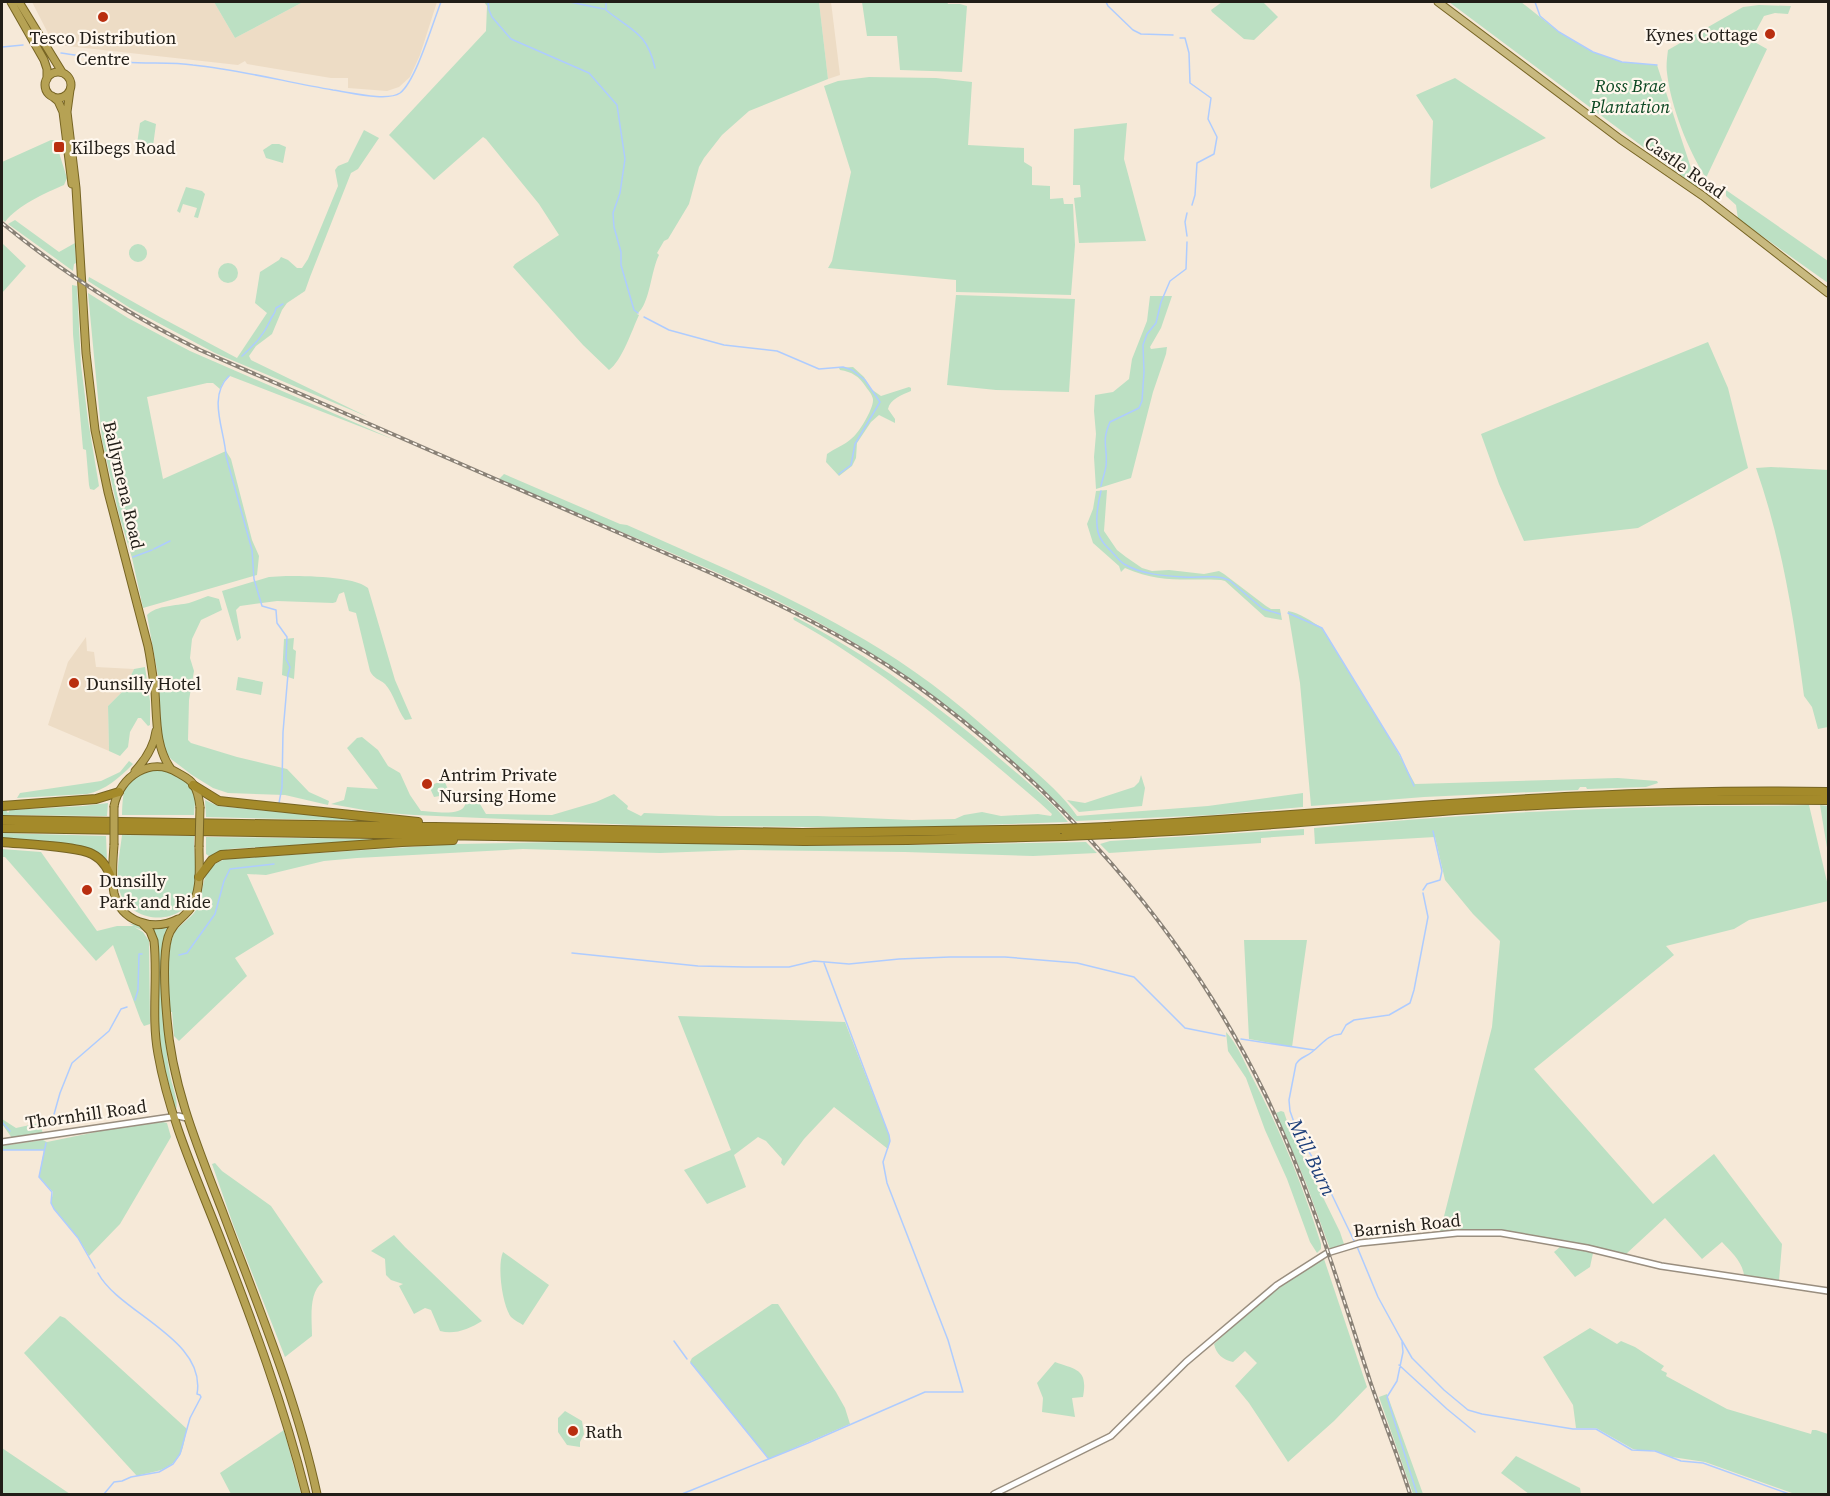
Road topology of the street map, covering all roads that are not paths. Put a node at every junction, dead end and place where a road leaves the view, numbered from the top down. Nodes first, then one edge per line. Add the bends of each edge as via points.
1 (11, 2) edge
2 (20, 2) edge
3 (1437, 2) edge
4 (62, 72) junction
5 (47, 79) junction
6 (70, 90) junction
7 (52, 96) junction
8 (81, 248) junction
9 (1828, 293) edge
10 (157, 726) junction
11 (171, 769) junction
12 (131, 776) junction
13 (194, 785) junction
14 (119, 792) junction
15 (1828, 792) edge
16 (1828, 800) edge
17 (2, 806) edge
18 (1321, 817) junction
19 (2, 820) edge
20 (2, 828) edge
21 (518, 828) junction
22 (1063, 833) junction
23 (562, 837) junction
24 (2, 842) edge
25 (199, 877) junction
26 (113, 885) junction
27 (183, 916) junction
28 (143, 924) junction
29 (173, 1065) junction
30 (176, 1116) junction
31 (187, 1118) junction
32 (2, 1142) edge
33 (1828, 1291) edge
34 (256, 1315) junction
35 (306, 1494) edge
36 (317, 1494) edge
37 (994, 1494) edge

1 - 5 highway via 44,60
2 - 4 highway
3 - 9 main road, Castle Road via 1703,196
4 - 5 highway
4 - 6 highway via 70,79
5 - 7 highway via 46,89
6 - 7 highway via 64,96
6 - 8 highway, Ballymena Road via 68,112
7 - 8 highway, Ballymena Road via 63,112
8 - 10 highway, Ballymena Road via 94,430 148,646
10 - 11 highway, Ballymena Road via 162,755
10 - 12 highway, Ballymena Road via 150,751
11 - 12 highway via 154,766
11 - 13 highway
12 - 14 highway
13 - 21 highway via 219,801 412,822
13 - 25 highway, bridge via 200,807
14 - 17 highway via 96,799
14 - 26 highway, bridge via 114,806
15 - 18 highway via 1581,795 1440,803
16 - 18 highway via 1570,803
18 - 22 highway, bridge
19 - 21 highway
20 - 23 highway
21 - 22 highway
22 - 23 highway via 816,841
23 - 25 highway via 402,842 221,855
24 - 26 highway via 88,852 104,864
25 - 27 highway via 195,900
26 - 28 highway via 120,907
27 - 28 highway via 162,925
27 - 29 highway via 174,925 166,946 166,1017
28 - 30 highway via 154,940 157,1053
29 - 30 highway via 179,1106
29 - 31 highway
30 - 31 street
30 - 32 street, Thornhill Road
30 - 34 highway
31 - 34 highway via 253,1290
33 - 37 street, Barnish Road via 1671,1267 1501,1233 1457,1233 1355,1244 1327,1253 1276,1285 1186,1362 1110,1436
34 - 35 highway
34 - 36 highway via 298,1418

